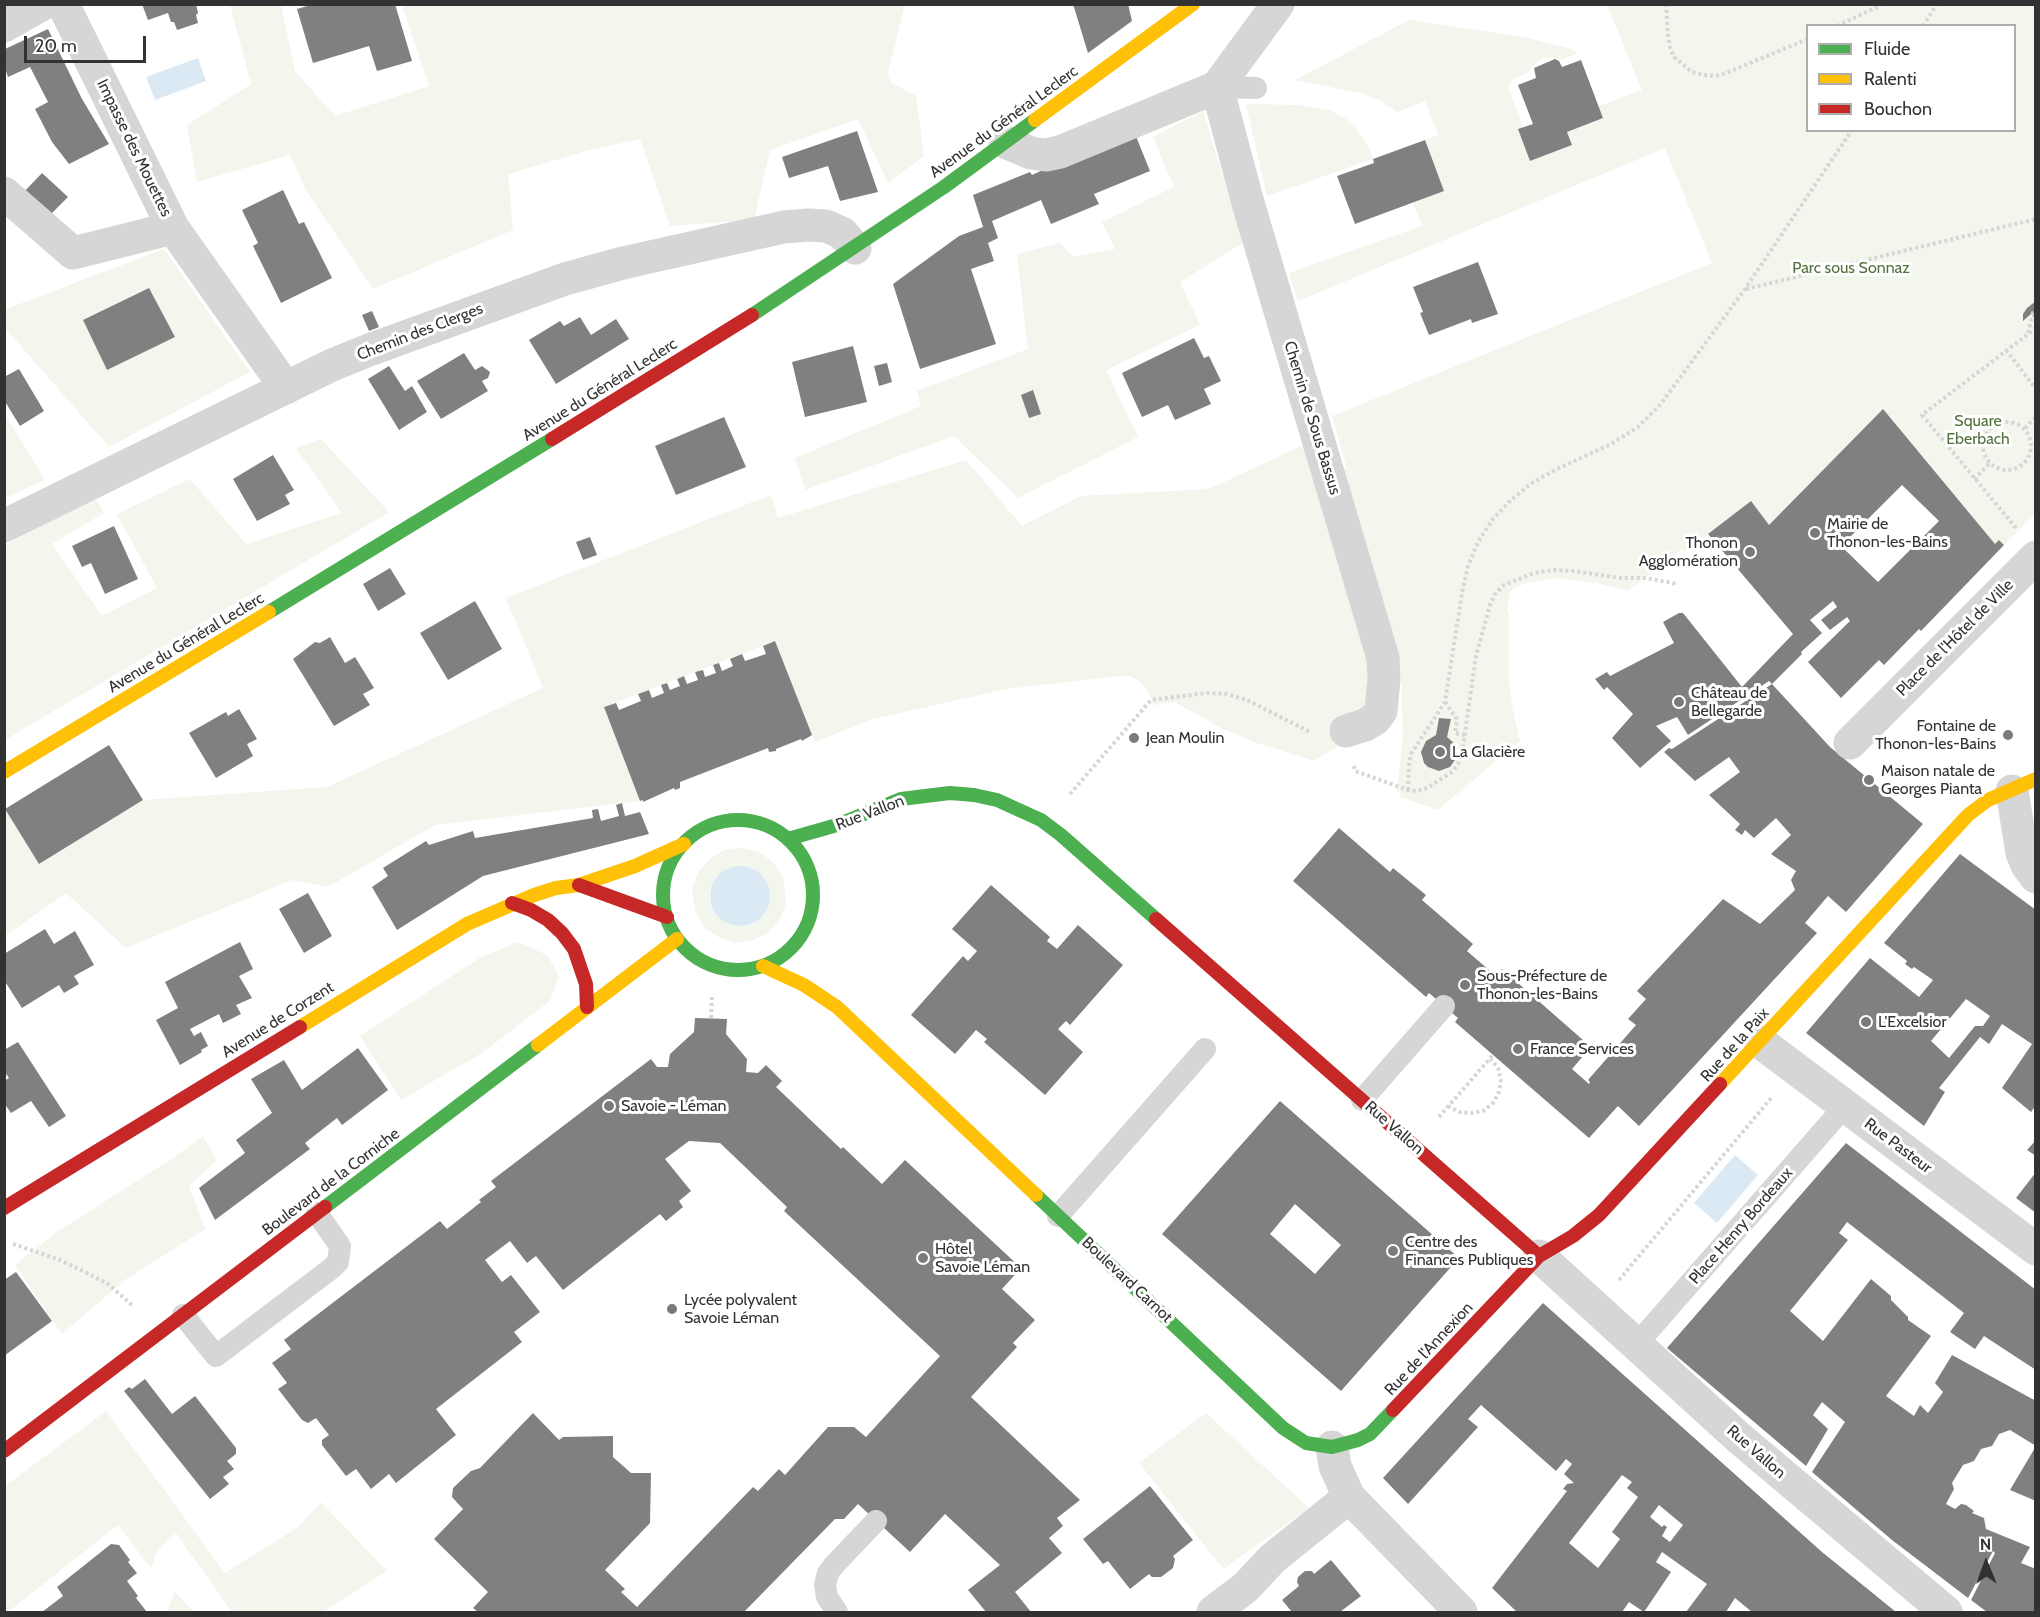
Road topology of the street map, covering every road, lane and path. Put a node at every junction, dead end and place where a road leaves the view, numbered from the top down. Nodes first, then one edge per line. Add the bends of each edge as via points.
1 (43, 4) edge
2 (63, 4) edge
3 (1193, 4) edge
4 (1278, 4) edge
5 (1666, 4) edge
6 (1883, 4) edge
7 (1937, 4) edge
8 (1841, 24) edge
9 (1924, 24) edge
10 (4, 26) edge
11 (1806, 40) edge
12 (1217, 87) junction
13 (1256, 88) dead end
14 (1851, 132) edge
15 (1005, 142) junction
16 (4, 193) edge
17 (2036, 219) edge
18 (173, 228) junction
19 (855, 248) junction
20 (1745, 290) junction
21 (2036, 312) edge
22 (2036, 328) edge
23 (2028, 334) junction
24 (2006, 350) junction
25 (286, 388) junction
26 (2036, 389) edge
27 (2036, 417) edge
28 (2025, 428) junction
29 (1990, 463) junction
30 (1974, 479) junction
31 (4, 526) edge
32 (2027, 544) edge
33 (1677, 584) dead end
34 (1445, 702) junction
35 (1346, 731) joint
36 (1465, 735) junction
37 (1850, 744) dead end
38 (1355, 771) dead end
39 (4, 772) edge
40 (2024, 785) edge
41 (1408, 790) junction
42 (1045, 822) junction
43 (788, 839) junction
44 (684, 844) junction
45 (2036, 877) edge
46 (579, 885) junction
47 (512, 903) junction
48 (667, 917) junction
49 (677, 939) junction
50 (763, 966) junction
51 (712, 995) dead end
52 (1444, 1006) dead end
53 (587, 1007) junction
54 (711, 1018) dead end
55 (1760, 1042) junction
56 (1205, 1048) dead end
57 (1796, 1069) junction
58 (1362, 1100) junction
59 (1448, 1106) junction
60 (1845, 1106) junction
61 (1445, 1110) dead end
62 (4, 1208) edge
63 (318, 1213) junction
64 (1058, 1216) junction
65 (4, 1239) edge
66 (2036, 1249) edge
67 (1539, 1256) junction
68 (108, 1284) dead end
69 (1595, 1308) junction
70 (183, 1315) junction
71 (1636, 1345) junction
72 (1332, 1447) junction
73 (4, 1451) edge
74 (1349, 1497) junction
75 (876, 1521) dead end
76 (837, 1612) edge
77 (1214, 1612) edge
78 (1461, 1612) edge
79 (1946, 1612) edge

1 - 10 street
2 - 18 street, Impasse des Mouettes
3 - 15 street, Avenue du Général Leclerc
4 - 12 street
5 - 11 path via 1674,57 1692,72 1703,75 1726,73
6 - 8 path
7 - 9 path
12 - 13 lane
12 - 15 street via 1060,152 1032,153
12 - 35 street, Chemin de Sous Bassus via 1383,658 1381,711 1365,725
14 - 20 path
15 - 19 street, Avenue du Général Leclerc
16 - 18 street, Impasse des Mouettes via 73,253
17 - 20 path
18 - 25 street, Impasse des Mouettes
19 - 25 street, Chemin des Clerges via 842,233 826,226 808,225 623,263 498,302 369,350
19 - 39 street, Avenue du Général Leclerc via 737,325
20 - 34 path via 1660,405 1638,427 1532,483 1493,519 1468,566
21 - 23 path
22 - 23 path
23 - 24 path
24 - 26 path
24 - 30 path via 1922,415
25 - 31 street, Chemin des Clerges
27 - 28 path
28 - 29 path via 2031,449 2025,463 2003,470
28 - 29 path via 2009,421 1993,426 1983,448
29 - 30 path
30 - 32 path
32 - 37 street, Place de l'Hôtel de Ville
33 - 36 path via 1553,570 1504,585 1490,605 1479,646
34 - 36 path via 1457,719 1455,734
34 - 41 path via 1411,754
35 - 42 path via 1322,736 1227,694 1151,700
36 - 41 path via 1462,754 1452,772 1427,788
38 - 41 path
40 - 45 street via 2022,853
40 - 55 street, Rue de la Paix via 1977,807
42 - 43 street, Rue Vallon via 998,800 950,793 901,799 837,825
42 - 58 street, Rue Vallon
43 - 44 street via 768,826 735,820 712,825
43 - 50 street via 808,871 812,909 790,950
44 - 46 street, Avenue de Corzent via 652,860
44 - 48 street via 671,862 664,884
46 - 47 street, Avenue de Corzent via 556,888
46 - 48 street, Avenue de Corzent
47 - 53 street via 548,920 568,941 582,968
47 - 62 street, Avenue de Corzent via 447,935
48 - 49 street
49 - 50 street via 694,956 716,967
49 - 53 street, Boulevard de la Corniche
50 - 64 street, Boulevard Carnot via 804,985 837,1007
51 - 54 path
52 - 58 lane
53 - 63 street, Boulevard de la Corniche
55 - 57 street, Rue Pasteur
55 - 67 street, Rue de la Paix via 1599,1215 1574,1236
56 - 64 lane
57 - 60 street, Rue Pasteur
57 - 69 path
58 - 67 street, Rue Vallon
59 - 59 path via 1471,1113 1493,1103 1501,1080 1492,1057
59 - 61 path
60 - 66 street, Rue Pasteur
60 - 71 lane, Place Henry Bordeaux
63 - 70 street, Boulevard de la Corniche
63 - 70 lane via 340,1246 338,1262 324,1275 216,1356
64 - 72 street, Boulevard Carnot via 1283,1428 1305,1443
65 - 68 path
67 - 69 street, Rue Vallon
67 - 72 street, Rue de l'Annexion via 1380,1425 1358,1440
69 - 71 street, Rue Vallon
70 - 73 street, Boulevard de la Corniche
71 - 79 street, Rue Vallon via 1739,1438
72 - 74 street via 1335,1466
74 - 77 street
74 - 78 street
75 - 76 lane via 828,1573 827,1597

